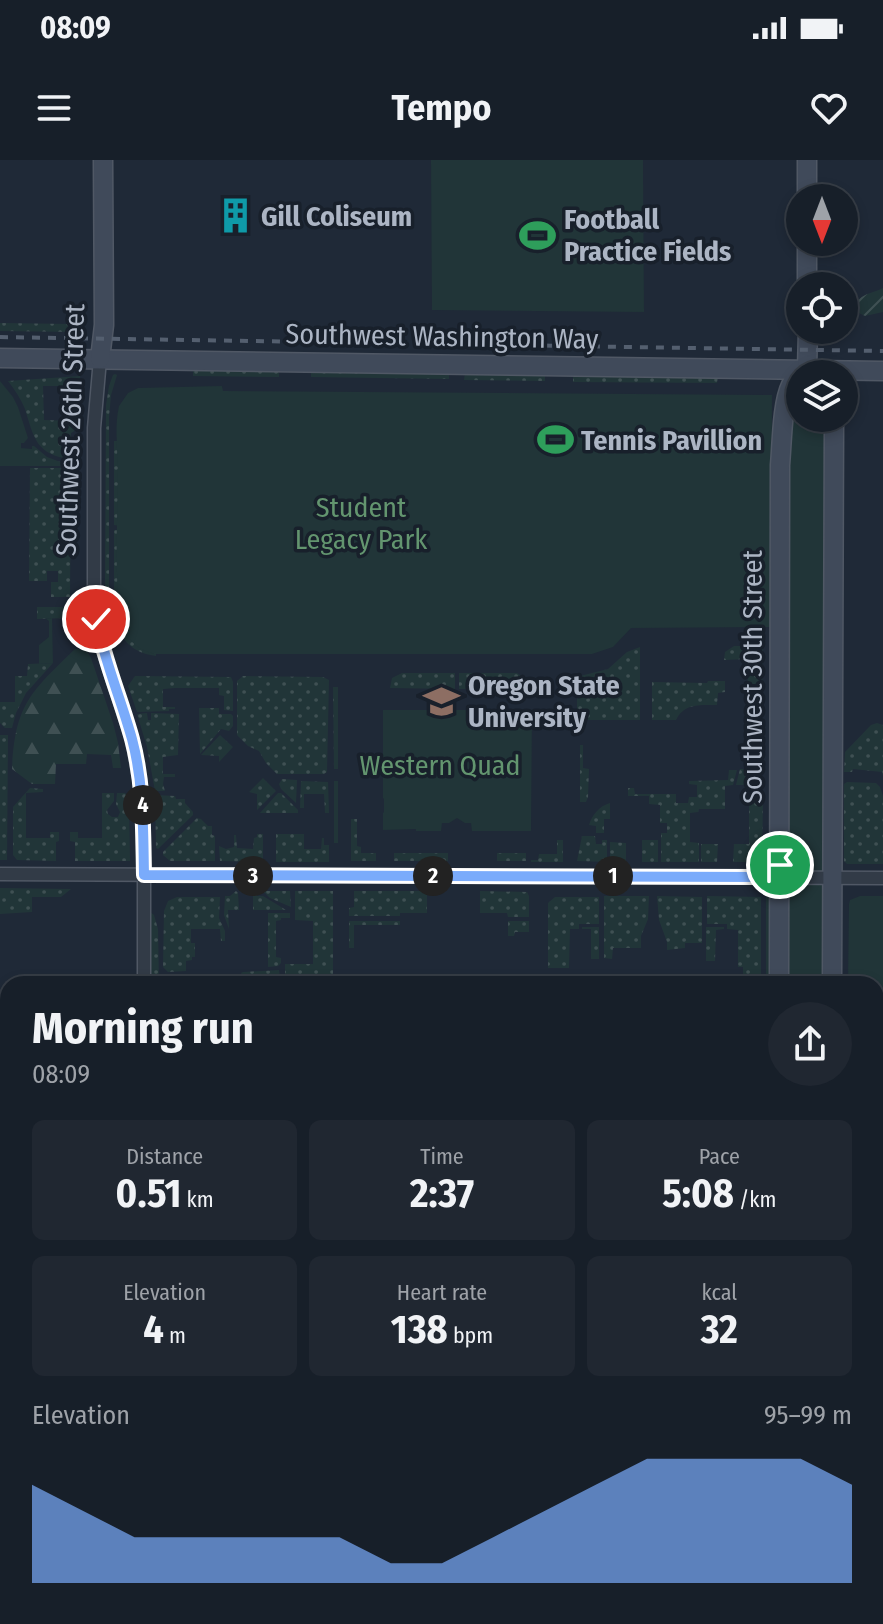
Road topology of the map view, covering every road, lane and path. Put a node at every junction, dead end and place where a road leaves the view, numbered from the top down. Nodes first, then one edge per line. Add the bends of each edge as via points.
1 (103, 160) edge
2 (807, 160) edge
3 (807, 184) edge
4 (0, 358) edge
5 (100, 359) junction
6 (883, 371) edge
7 (858, 372) edge
8 (786, 374) edge
9 (786, 409) edge
10 (834, 432) edge
11 (0, 874) edge
12 (144, 875) junction
13 (780, 877) junction
14 (833, 877) junction
15 (883, 878) edge
16 (144, 976) edge
17 (779, 976) edge
18 (832, 976) edge

1 - 5 street, Southwest 26th Street
2 - 3 street
4 - 5 street, Southwest Washington Way
5 - 8 street, Southwest Washington Way
5 - 12 street, Southwest 26th Street via 94,428 94,602 101,644 137,761
6 - 7 street, Southwest Washington Way
9 - 13 street, Southwest 30th Street via 780,465
10 - 14 street
11 - 12 street
12 - 13 street
12 - 16 street, Southwest 26th Street
13 - 14 street
13 - 17 street, Southwest 30th Street
14 - 15 street
14 - 18 street

